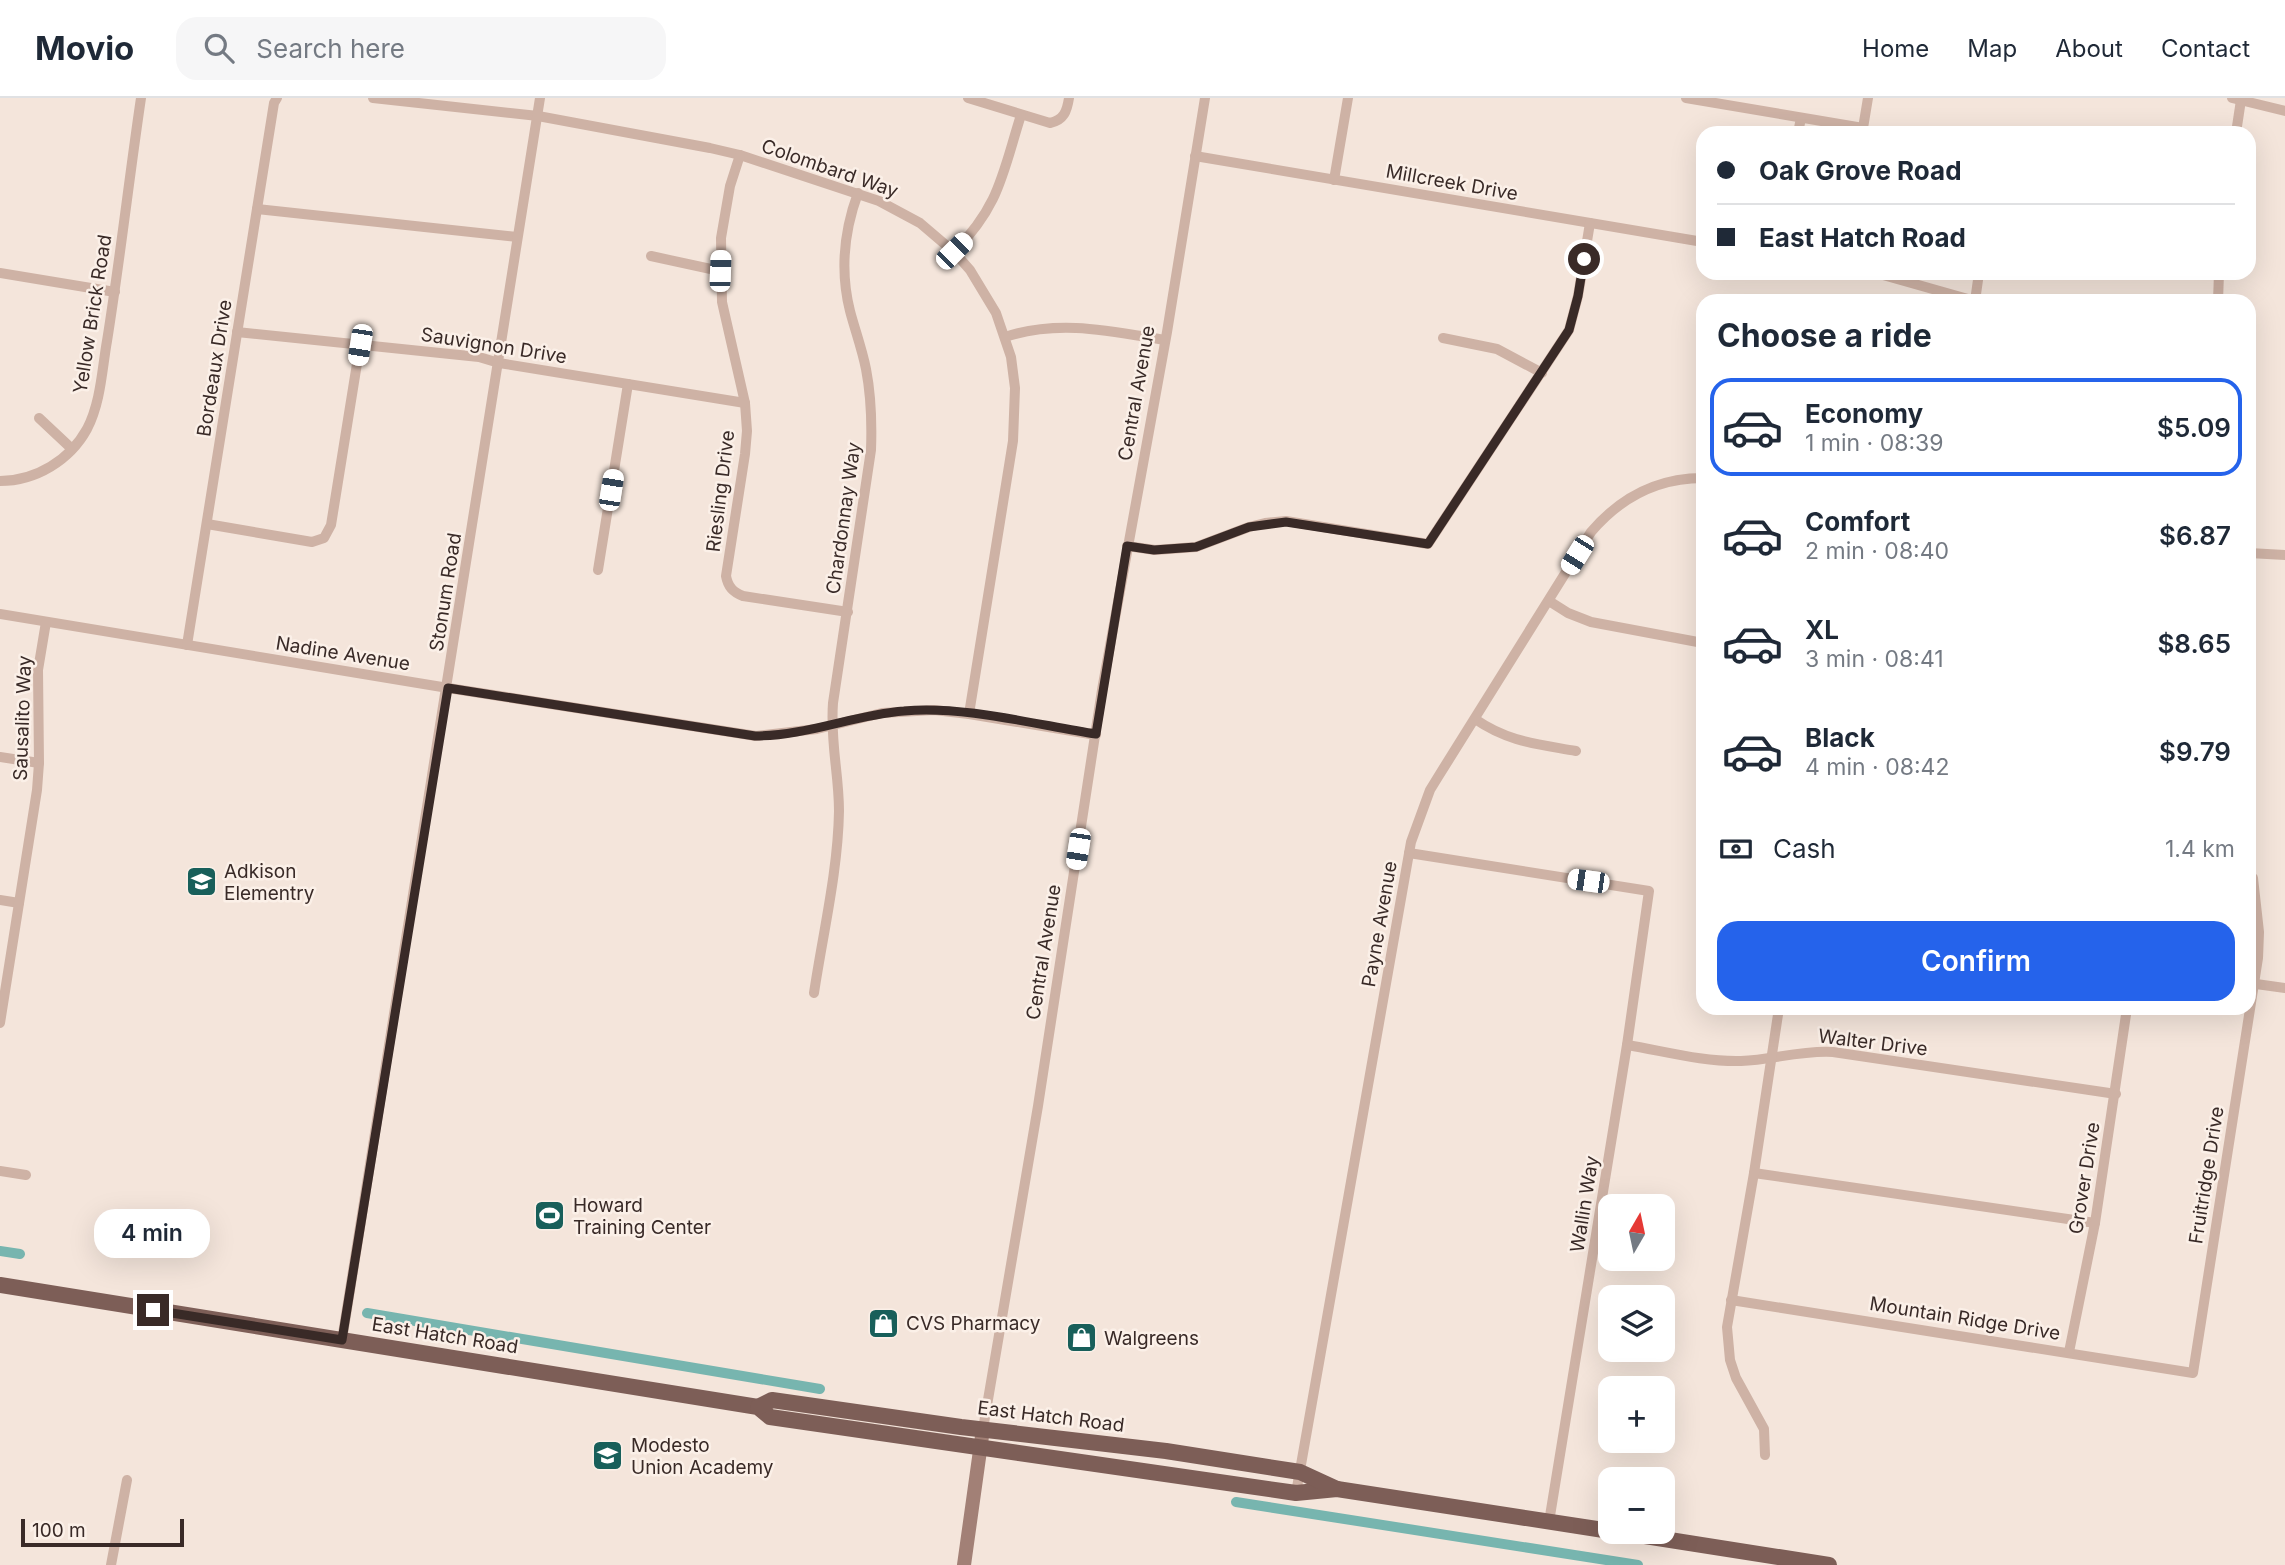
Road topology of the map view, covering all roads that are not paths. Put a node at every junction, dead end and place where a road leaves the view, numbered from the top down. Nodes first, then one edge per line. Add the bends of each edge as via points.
1 (141, 98) edge
2 (277, 98) edge
3 (373, 98) edge
4 (540, 98) edge
5 (968, 98) edge
6 (1069, 98) edge
7 (1205, 98) edge
8 (1348, 98) edge
9 (1686, 98) edge
10 (1868, 98) edge
11 (2236, 99) edge
12 (1713, 100) edge
13 (2285, 111) edge
14 (538, 116) junction
15 (1021, 116) junction
16 (1801, 118) junction
17 (1799, 126) edge
18 (1851, 126) edge
19 (1863, 126) edge
20 (2236, 126) edge
21 (740, 155) junction
22 (1195, 156) junction
23 (1334, 180) junction
24 (858, 193) junction
25 (257, 209) junction
26 (1590, 223) junction
27 (517, 237) junction
28 (1696, 241) edge
29 (954, 251) junction
30 (651, 256) dead end
31 (720, 271) junction
32 (0, 273) edge
33 (1901, 280) edge
34 (115, 292) junction
35 (1950, 294) edge
36 (237, 332) junction
37 (1005, 337) junction
38 (1443, 338) dead end
39 (1165, 340) junction
40 (360, 345) junction
41 (499, 363) junction
42 (1542, 373) junction
43 (628, 384) junction
44 (745, 402) junction
45 (39, 418) dead end
46 (72, 449) junction
47 (1696, 479) edge
48 (0, 481) edge
49 (206, 524) junction
50 (1127, 546) junction
51 (2256, 553) edge
52 (2285, 555) edge
53 (598, 570) dead end
54 (1549, 601) junction
55 (848, 612) junction
56 (0, 614) edge
57 (46, 622) junction
58 (1696, 642) edge
59 (187, 645) junction
60 (448, 688) junction
61 (969, 713) junction
62 (1475, 719) junction
63 (831, 724) junction
64 (1096, 734) junction
65 (1577, 751) dead end
66 (0, 757) edge
67 (39, 763) junction
68 (1409, 853) junction
69 (0, 900) edge
70 (19, 903) junction
71 (2256, 905) edge
72 (2256, 951) edge
73 (2256, 984) edge
74 (2285, 988) edge
75 (814, 993) dead end
76 (1778, 1015) edge
77 (2126, 1015) edge
78 (2246, 1015) edge
79 (0, 1023) edge
80 (1627, 1045) junction
81 (1770, 1057) junction
82 (2116, 1094) junction
83 (0, 1171) edge
84 (1754, 1173) junction
85 (26, 1175) dead end
86 (2095, 1223) junction
87 (0, 1285) edge
88 (1731, 1300) junction
89 (342, 1340) junction
90 (2069, 1352) junction
91 (2193, 1373) joint
92 (758, 1407) junction
93 (983, 1429) junction
94 (981, 1446) junction
95 (1765, 1455) dead end
96 (1300, 1472) junction
97 (127, 1480) dead end
98 (1337, 1489) junction
99 (1296, 1493) junction
100 (1549, 1522) junction
101 (1598, 1529) edge
102 (1675, 1541) edge
103 (111, 1565) edge
104 (964, 1565) edge
105 (1829, 1565) edge

1 - 34 street, Yellow Brick Road
2 - 25 street, Bordeaux Drive
3 - 14 street, Colombard Way
4 - 14 street, Stonum Road
5 - 15 street
6 - 15 street via 1059,120 1042,123
7 - 22 street, Central Avenue
8 - 23 street
9 - 12 street
10 - 19 street
11 - 13 street
11 - 20 street
12 - 16 street
14 - 21 street, Colombard Way
14 - 27 street, Stonum Road
15 - 29 street via 996,195 980,223
16 - 17 street
16 - 18 street
21 - 24 street, Colombard Way
21 - 31 street, Riesling Drive via 724,212
22 - 23 street, Millcreek Drive
22 - 39 street, Central Avenue
23 - 26 street, Millcreek Drive
24 - 29 street, Colombard Way via 920,223
24 - 55 street, Chardonnay Way via 846,233 845,276 867,373 872,432
25 - 27 street
25 - 36 street, Bordeaux Drive
26 - 28 street, Millcreek Drive
26 - 42 street via 1569,330
27 - 41 street, Stonum Road
29 - 37 street, Colombard Way via 985,293
30 - 31 street
31 - 44 street, Riesling Drive via 726,329
32 - 34 street
33 - 35 street
34 - 46 street, Yellow Brick Road via 97,402
36 - 40 street, Sauvignon Drive
36 - 49 street, Bordeaux Drive
37 - 39 street via 1064,326
37 - 61 street, Colombard Way via 1016,388 1016,415
38 - 42 street via 1497,349
39 - 50 street, Central Avenue
40 - 41 street, Sauvignon Drive
40 - 49 street via 331,525 324,538 312,542
41 - 43 street, Sauvignon Drive
41 - 60 street, Stonum Road
42 - 50 street via 1428,544 1286,522 1249,527 1196,547 1154,550
43 - 44 street, Sauvignon Drive
43 - 53 street
44 - 55 street, Riesling Drive via 745,454 728,583 743,596
45 - 46 street
46 - 48 street, Yellow Brick Road via 37,474
47 - 54 street, Payne Avenue via 1658,484 1611,511 1591,533
49 - 59 street, Bordeaux Drive
50 - 64 street, Central Avenue
51 - 52 street
54 - 58 street via 1591,622
54 - 62 street, Payne Avenue
55 - 63 street, Chardonnay Way
56 - 57 street, Nadine Avenue
57 - 59 street, Nadine Avenue
57 - 67 street, Sausalito Way via 38,670
59 - 60 street, Nadine Avenue
60 - 63 street, Nadine Avenue via 755,736
60 - 89 street, Stonum Road
61 - 63 street, Nadine Avenue via 908,710
61 - 64 street, Nadine Avenue
62 - 65 street via 1511,739
62 - 68 street, Payne Avenue via 1430,790
63 - 75 street, Chardonnay Way via 838,834
64 - 93 street, Central Avenue
66 - 67 street
67 - 70 street, Sausalito Way
68 - 80 street, Wallin Way via 1649,891
68 - 96 street, Payne Avenue
69 - 70 street
70 - 79 street, Sausalito Way
71 - 72 street, Fruitridge Drive
73 - 74 street
76 - 81 street
77 - 82 street, Grover Drive
78 - 91 street, Fruitridge Drive
80 - 81 street, Walter Drive via 1724,1060
80 - 100 street, Wallin Way
81 - 82 street, Walter Drive via 1833,1052
81 - 84 street
82 - 86 street, Grover Drive
83 - 85 street
84 - 86 street
84 - 88 street
86 - 90 street, Grover Drive
87 - 89 main road, East Hatch Road
88 - 90 street, Mountain Ridge Drive
88 - 95 street via 1727,1327 1730,1360 1764,1429
89 - 92 main road, East Hatch Road
90 - 91 street, Mountain Ridge Drive
92 - 93 main road, East Hatch Road via 772,1400
92 - 94 main road, East Hatch Road via 770,1417
93 - 94 street, Central Avenue
93 - 96 main road, East Hatch Road
94 - 99 main road, East Hatch Road
94 - 104 street, Central Avenue
96 - 98 main road, East Hatch Road
96 - 99 street, Payne Avenue
97 - 103 street
98 - 99 main road, East Hatch Road
98 - 100 main road, East Hatch Road
100 - 101 main road, East Hatch Road
102 - 105 main road, East Hatch Road

